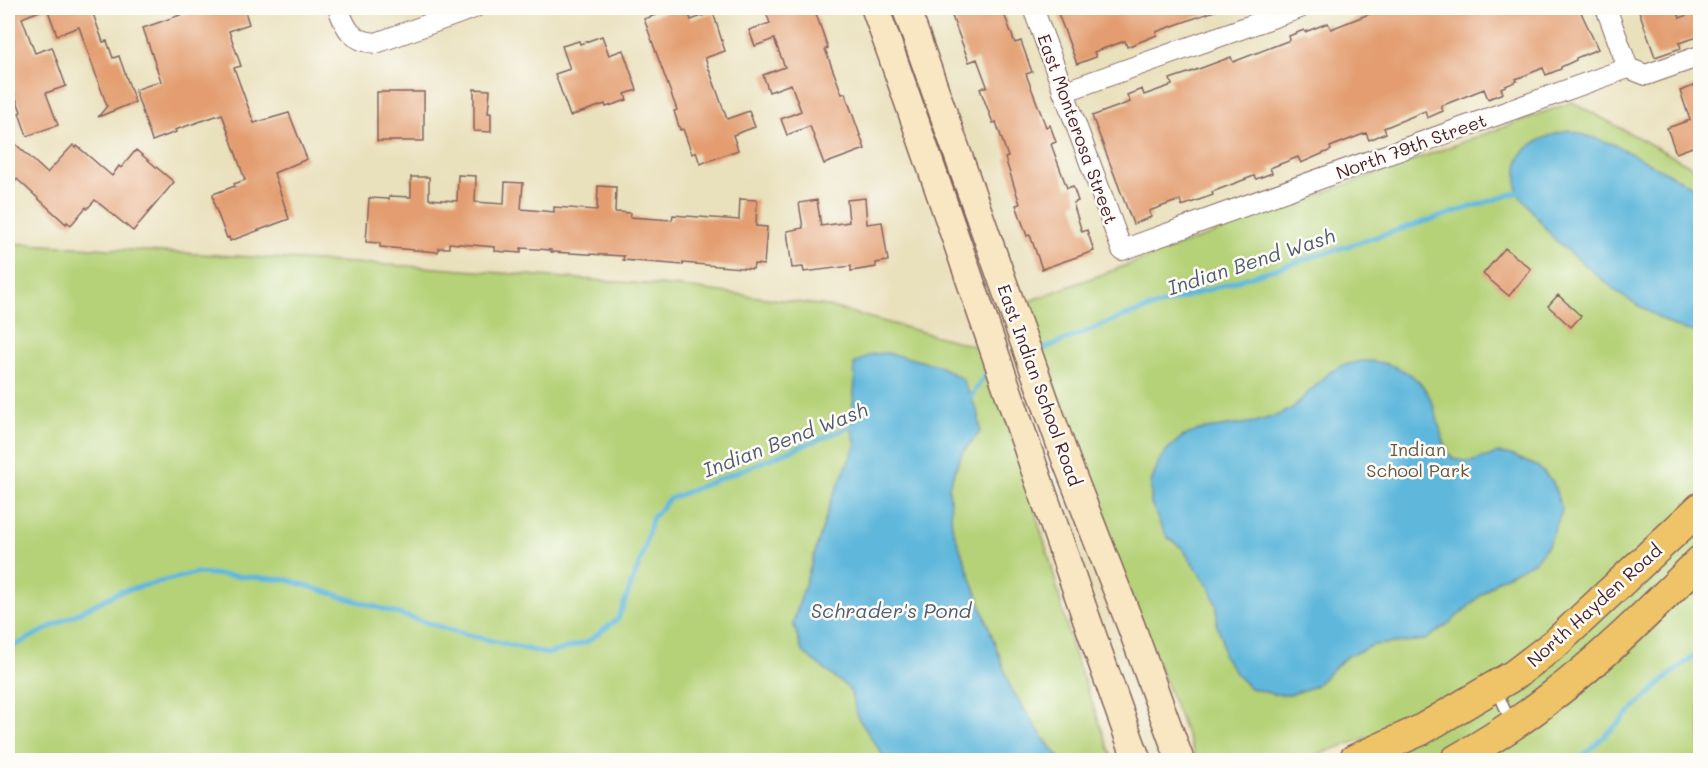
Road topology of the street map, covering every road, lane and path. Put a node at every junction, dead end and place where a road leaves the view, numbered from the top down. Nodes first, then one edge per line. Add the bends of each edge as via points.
1 (338, 8) edge
2 (474, 8) edge
3 (875, 8) edge
4 (906, 8) edge
5 (1033, 8) edge
6 (1300, 8) edge
7 (1606, 8) edge
8 (1701, 56) edge
9 (1628, 68) junction
10 (1064, 92) junction
11 (1122, 250) joint
12 (1701, 508) edge
13 (1701, 561) edge
14 (1496, 687) junction
15 (1512, 726) junction
16 (1133, 748) edge
17 (1180, 760) edge
18 (1354, 760) edge
19 (1456, 760) edge

1 - 2 street via 348,32 362,42 376,44
3 - 16 main road, East Indian School Road
4 - 17 main road, East Indian School Road via 1020,335
5 - 10 street, East Monterosa Street
6 - 10 street
7 - 9 street
8 - 9 street, North 79th Street via 1646,75
9 - 11 street, North 79th Street
10 - 11 street, East Monterosa Street
12 - 14 main road, North Hayden Road via 1557,642
13 - 15 main road via 1592,664
14 - 15 lane
14 - 18 main road, North Hayden Road via 1421,730
15 - 19 main road

